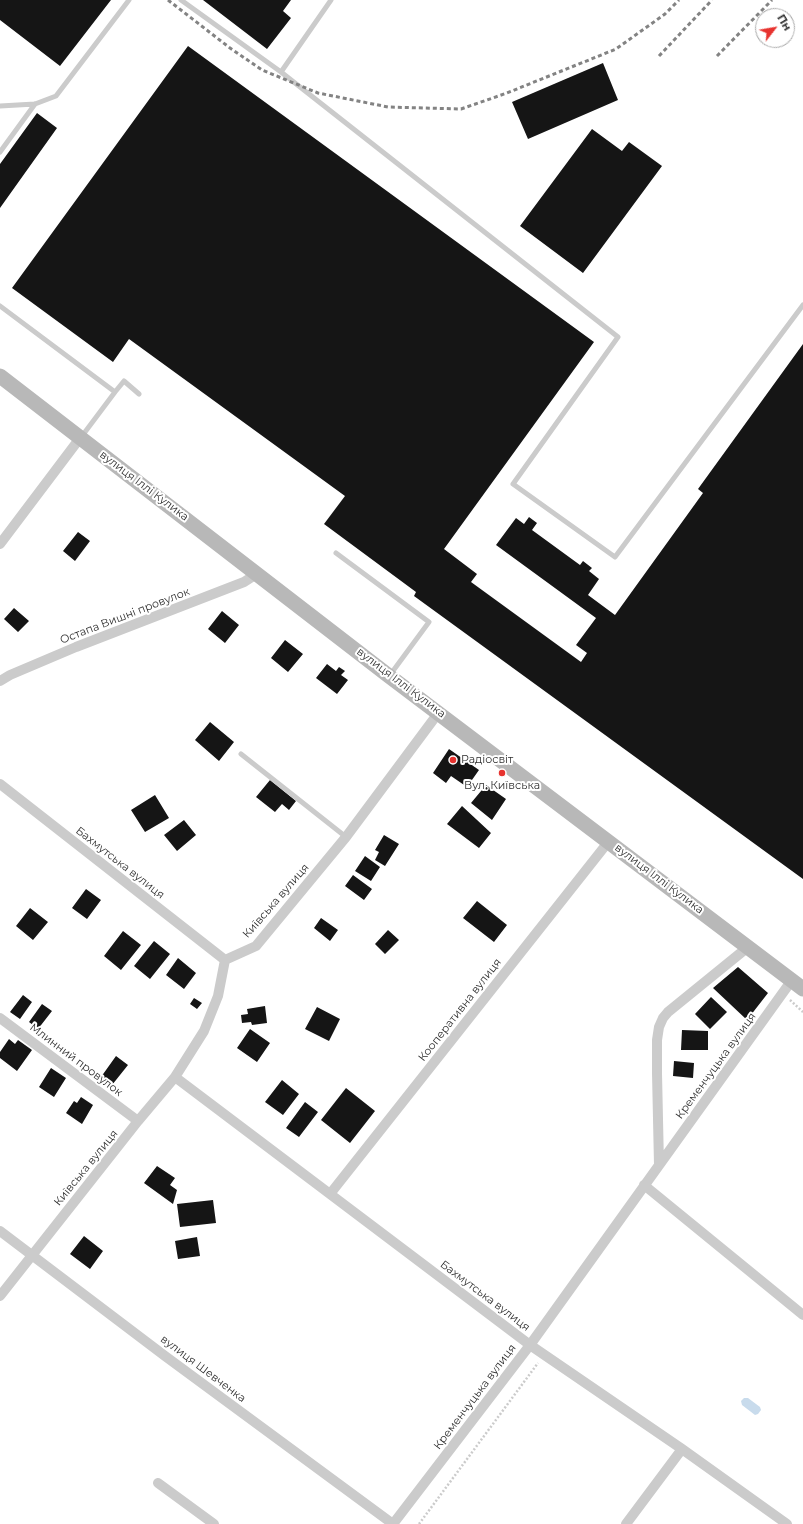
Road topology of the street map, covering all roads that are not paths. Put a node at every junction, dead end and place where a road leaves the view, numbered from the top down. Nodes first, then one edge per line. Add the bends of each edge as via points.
1 (129, 0) edge
2 (181, 0) edge
3 (331, 0) edge
4 (281, 72) junction
5 (35, 104) junction
6 (0, 106) edge
7 (0, 152) edge
8 (803, 305) edge
9 (0, 306) edge
10 (0, 376) edge
11 (115, 392) junction
12 (139, 394) dead end
13 (80, 438) junction
14 (0, 544) edge
15 (336, 553) dead end
16 (258, 573) junction
17 (390, 676) junction
18 (0, 681) edge
19 (439, 712) junction
20 (241, 754) dead end
21 (0, 784) edge
22 (346, 837) junction
23 (609, 841) junction
24 (748, 947) junction
25 (225, 960) junction
26 (798, 985) edge
27 (0, 1018) edge
28 (175, 1077) junction
29 (138, 1121) junction
30 (659, 1165) junction
31 (644, 1185) junction
32 (330, 1194) junction
33 (0, 1231) edge
34 (32, 1255) junction
35 (0, 1296) edge
36 (803, 1315) edge
37 (530, 1345) junction
38 (682, 1449) junction
39 (158, 1482) dead end
40 (214, 1524) edge
41 (393, 1524) edge
42 (626, 1524) edge
43 (787, 1524) edge

1 - 5 lane via 56,96
2 - 4 lane
3 - 4 lane
4 - 8 lane via 618,337 513,484 615,557
5 - 6 lane
5 - 7 lane
9 - 11 lane
10 - 13 street, вулиця Іллі Кулика
11 - 12 lane via 124,381
11 - 13 lane
13 - 14 street
13 - 16 street, вулиця Іллі Кулика
15 - 17 lane via 429,622
16 - 17 street, вулиця Іллі Кулика
16 - 18 street, Остапа Вишні провулок via 244,582 76,647
17 - 19 street, вулиця Іллі Кулика
19 - 22 street, Київська вулиця
19 - 23 street, вулиця Іллі Кулика
20 - 22 lane
21 - 25 street, Бахмутська вулиця
22 - 25 street, Київська вулиця via 256,946
23 - 24 street, вулиця Іллі Кулика
23 - 32 street, Кооперативна вулиця
24 - 26 street, вулиця Іллі Кулика
24 - 30 street, Кременчуцька вулиця via 668,1012 659,1027
25 - 28 street, Київська вулиця via 218,996 204,1031
26 - 30 street, Кременчуцька вулиця
27 - 29 street, Млинний провулок
28 - 29 street, Київська вулиця
28 - 32 street, Бахмутська вулиця
29 - 34 street, Київська вулиця
30 - 31 street, Кременчуцька вулиця
31 - 36 street
31 - 37 street, Кременчуцька вулиця
32 - 37 street, Бахмутська вулиця
33 - 34 street, вулиця Шевченка
34 - 35 street, Київська вулиця
34 - 41 street, вулиця Шевченка
37 - 38 street, Бахмутська вулиця
37 - 41 street, Кременчуцька вулиця
38 - 42 street
38 - 43 street, Бахмутська вулиця
39 - 40 street

